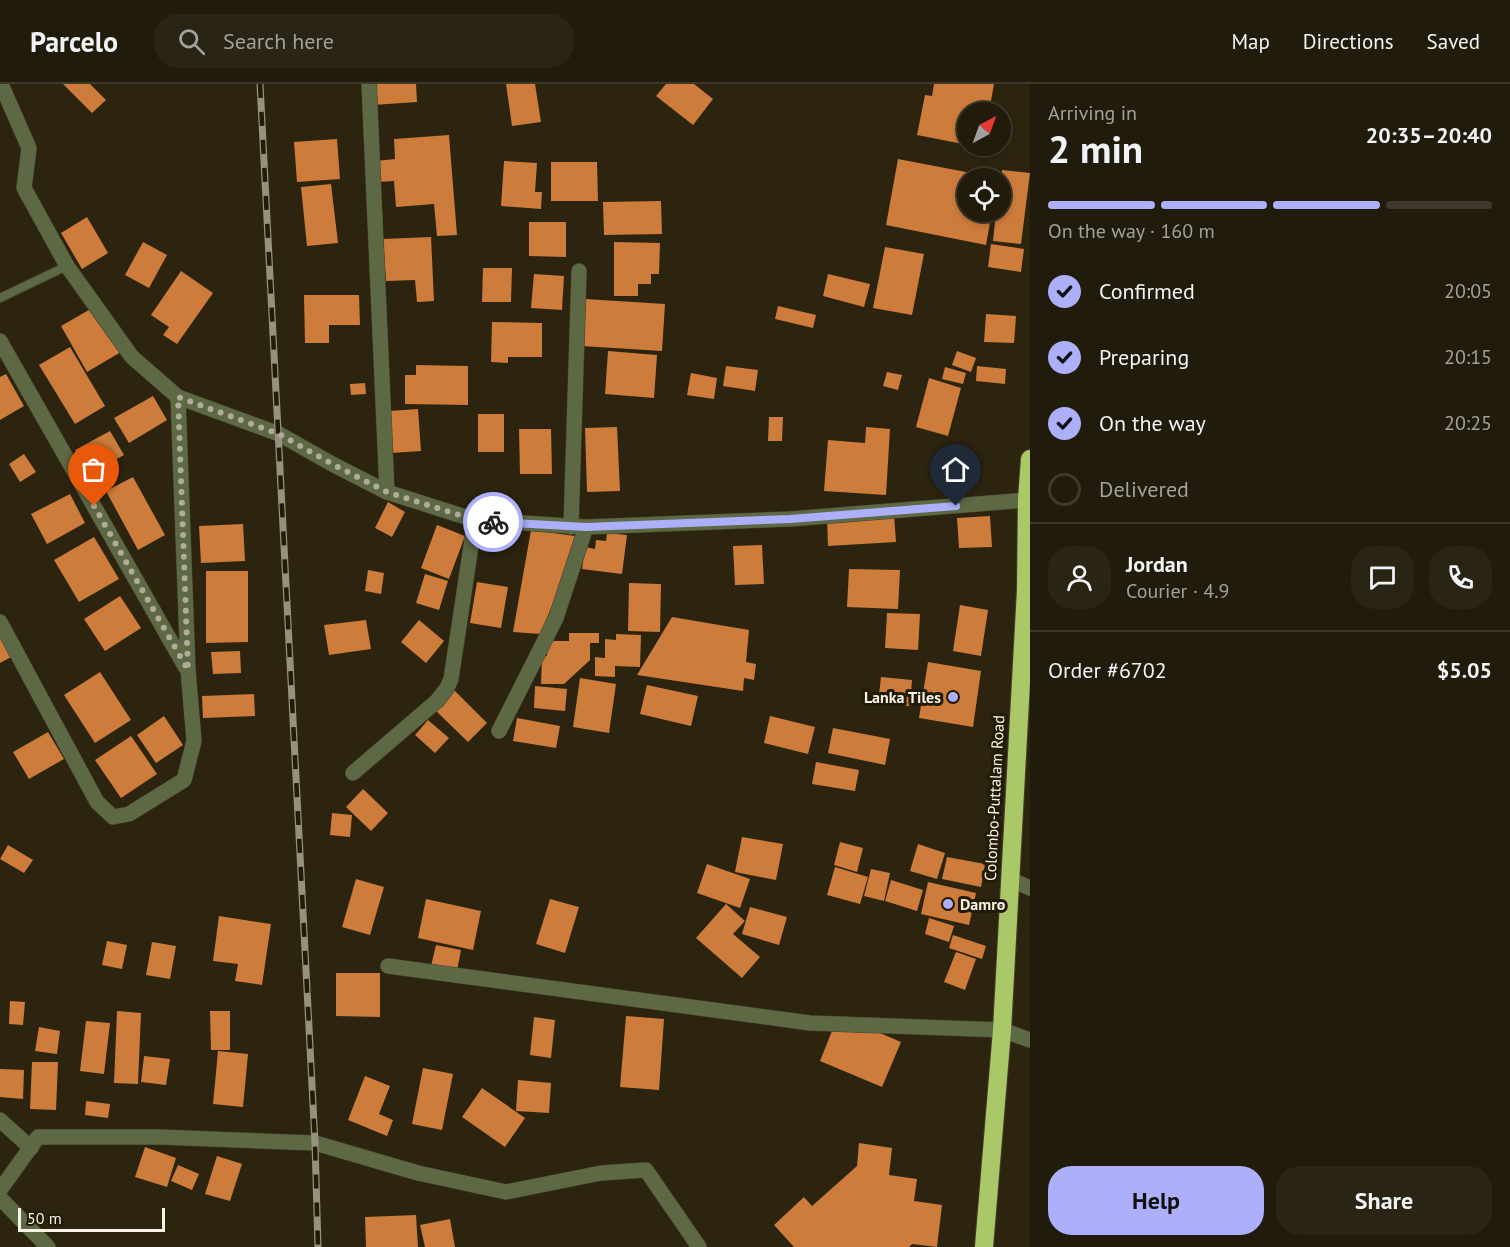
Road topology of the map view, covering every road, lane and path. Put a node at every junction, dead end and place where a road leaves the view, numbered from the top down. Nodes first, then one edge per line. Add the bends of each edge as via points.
1 (1, 84) edge
2 (369, 84) edge
3 (67, 266) junction
4 (579, 271) dead end
5 (0, 298) edge
6 (0, 341) edge
7 (178, 397) junction
8 (1030, 459) edge
9 (387, 492) junction
10 (1027, 500) junction
11 (475, 520) junction
12 (579, 527) junction
13 (1028, 591) edge
14 (0, 622) edge
15 (188, 670) junction
16 (499, 731) dead end
17 (352, 773) dead end
18 (1009, 879) junction
19 (1030, 888) edge
20 (388, 966) dead end
21 (1002, 1030) junction
22 (1030, 1040) edge
23 (0, 1120) edge
24 (31, 1148) junction
25 (0, 1190) edge
26 (0, 1198) edge
27 (48, 1247) edge
28 (699, 1247) edge
29 (984, 1247) edge

1 - 3 street via 29,148 24,188
2 - 9 street
3 - 5 lane
3 - 7 street via 132,357
4 - 12 street
6 - 15 street
7 - 9 street via 279,434
7 - 15 street
8 - 10 highway, Colombo-Puttalam Road
9 - 11 street
10 - 12 street via 790,519
10 - 13 highway, Colombo-Puttalam Road
11 - 12 street
11 - 17 street via 447,688
12 - 16 street via 556,618
13 - 18 highway, Colombo-Puttalam Road
14 - 15 street via 97,802 112,817 129,814 184,780 194,741
18 - 19 street
18 - 21 highway, Colombo-Puttalam Road
20 - 21 street via 810,1023
21 - 22 street
21 - 29 highway, Colombo-Puttalam Road
23 - 24 street
24 - 25 street
24 - 28 street via 39,1137 315,1143 418,1173 506,1192 601,1173 646,1170
26 - 27 street

